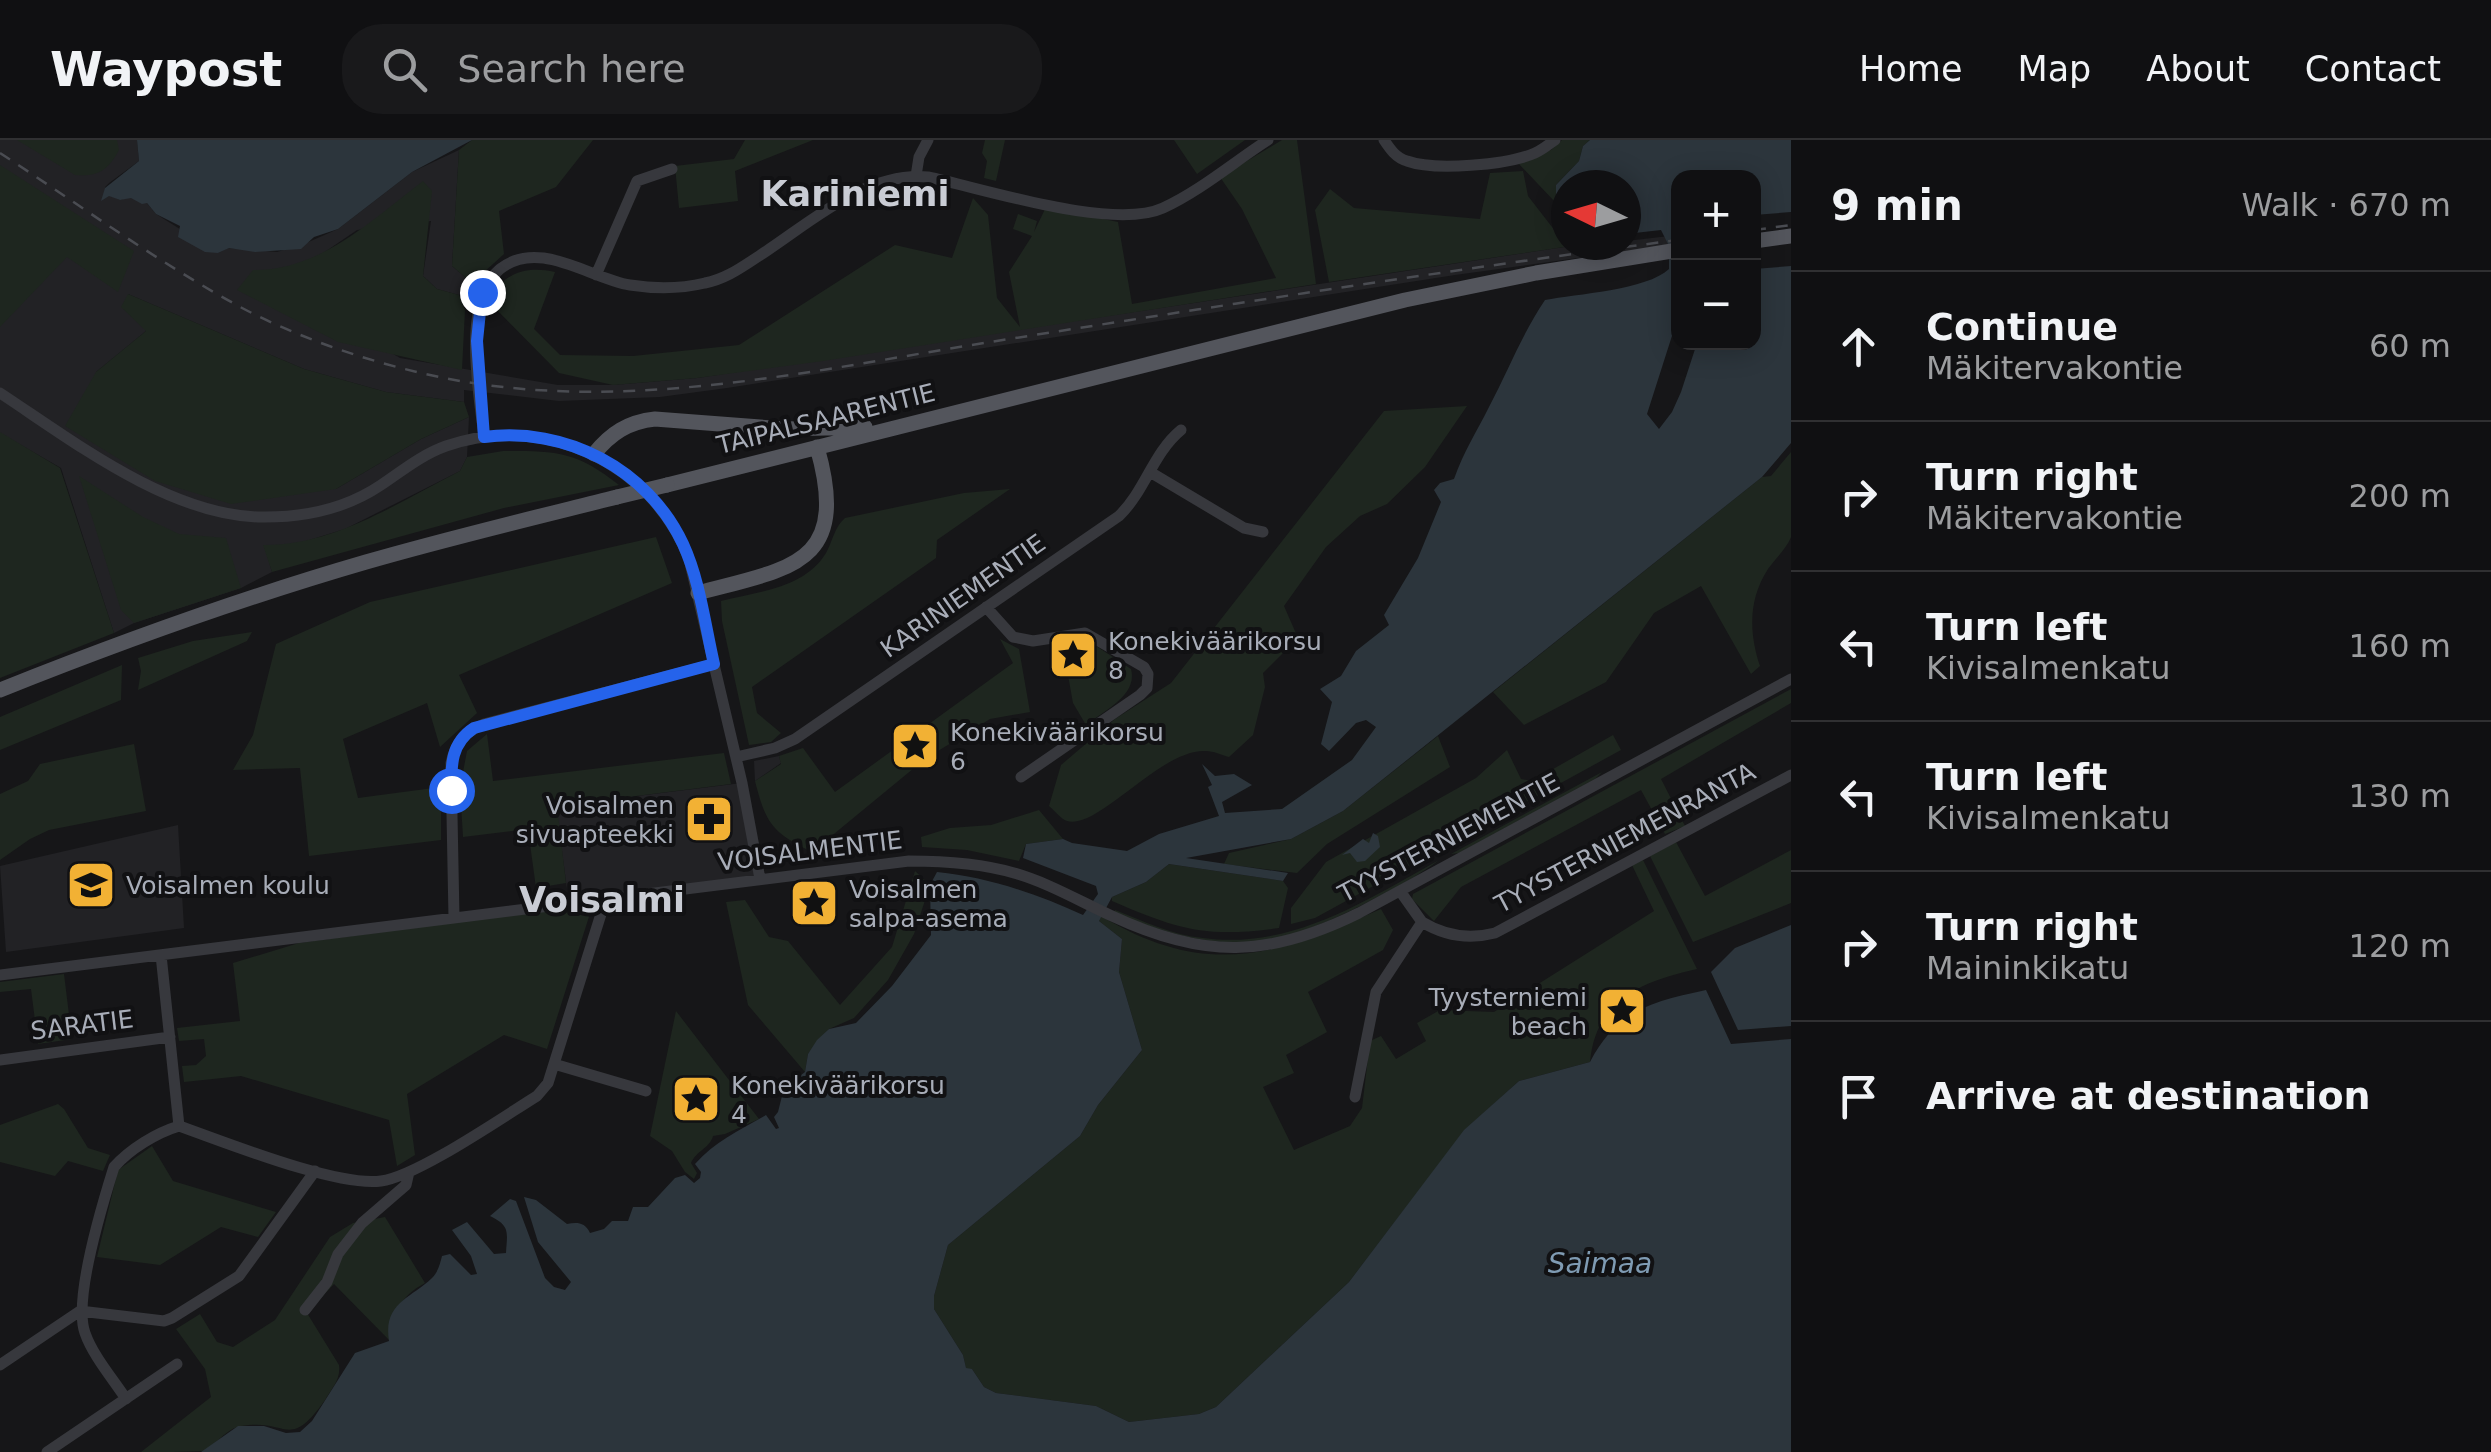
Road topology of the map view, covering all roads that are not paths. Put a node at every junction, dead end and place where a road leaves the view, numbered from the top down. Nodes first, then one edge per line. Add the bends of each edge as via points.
1 (928, 140) edge
2 (1268, 140) edge
3 (1384, 140) edge
4 (1555, 140) edge
5 (672, 169) dead end
6 (916, 176) junction
7 (1791, 236) edge
8 (1761, 240) edge
9 (1671, 251) edge
10 (596, 275) junction
11 (0, 392) edge
12 (973, 408) junction
13 (1181, 430) dead end
14 (484, 437) junction
15 (816, 448) junction
16 (594, 454) junction
17 (1150, 472) junction
18 (1264, 532) dead end
19 (698, 594) junction
20 (986, 607) junction
21 (714, 664) junction
22 (1791, 679) edge
23 (0, 690) edge
24 (736, 756) junction
25 (1791, 774) edge
26 (1021, 777) dead end
27 (760, 879) junction
28 (1400, 891) junction
29 (602, 900) junction
30 (1108, 915) joint
31 (454, 918) junction
32 (1422, 922) junction
33 (161, 955) junction
34 (0, 975) edge
35 (170, 1037) junction
36 (0, 1060) edge
37 (554, 1064) junction
38 (646, 1092) dead end
39 (1355, 1096) dead end
40 (179, 1126) junction
41 (315, 1171) junction
42 (410, 1172) junction
43 (305, 1310) dead end
44 (80, 1311) junction
45 (176, 1364) dead end
46 (0, 1365) edge
47 (126, 1399) junction
48 (47, 1452) edge

1 - 6 street
2 - 6 street via 1163,208 1135,216 1103,216
3 - 4 street via 1406,161 1450,166 1522,158
5 - 10 street via 637,181
6 - 10 street via 856,193 714,282 655,288
7 - 8 main road
9 - 12 main road, TAIPALSAARENTIE via 1404,300
10 - 14 street via 537,257 510,262 486,284 477,341
11 - 14 street via 152,488 255,517 338,507 426,455
12 - 15 main road, TAIPALSAARENTIE
12 - 16 main road via 834,430 640,421 617,431
13 - 17 street, KARINIEMENTIE
14 - 16 street via 535,436
15 - 19 main road via 827,501 810,550 772,575
15 - 23 main road, TAIPALSAARENTIE, bridge via 329,573
16 - 19 street via 641,486 666,516 683,544
17 - 18 street via 1244,528
17 - 20 street, KARINIEMENTIE via 1118,516
19 - 21 street
20 - 24 street, KARINIEMENTIE via 795,739
20 - 26 street via 1013,637 1085,634 1148,674 1140,695
21 - 24 street
21 - 31 street via 465,734 452,763
22 - 28 street, TYYSTERNIEMENTIE
24 - 27 street
25 - 32 street, TYYSTERNIEMENRANTA via 1495,933 1471,938
27 - 29 street, VOISALMENTIE
27 - 30 street, VOISALMENTIE via 909,861 960,862 1011,872
28 - 30 street, TYYSTERNIEMENTIE via 1320,932 1260,947 1178,941
28 - 32 street
29 - 31 street, VOISALMENTIE
29 - 37 street
31 - 33 street, VOISALMENTIE
32 - 39 street via 1372,1004
33 - 34 street, VOISALMENTIE
33 - 35 street
35 - 36 street, SARATIE
35 - 40 street
37 - 38 street
37 - 42 street via 537,1096
40 - 41 street
40 - 44 street via 114,1166
41 - 42 street via 369,1182
41 - 44 street via 239,1276 172,1318
42 - 43 street via 406,1185 338,1254 328,1282
44 - 46 street
44 - 47 street via 85,1336
45 - 47 street
47 - 48 street

